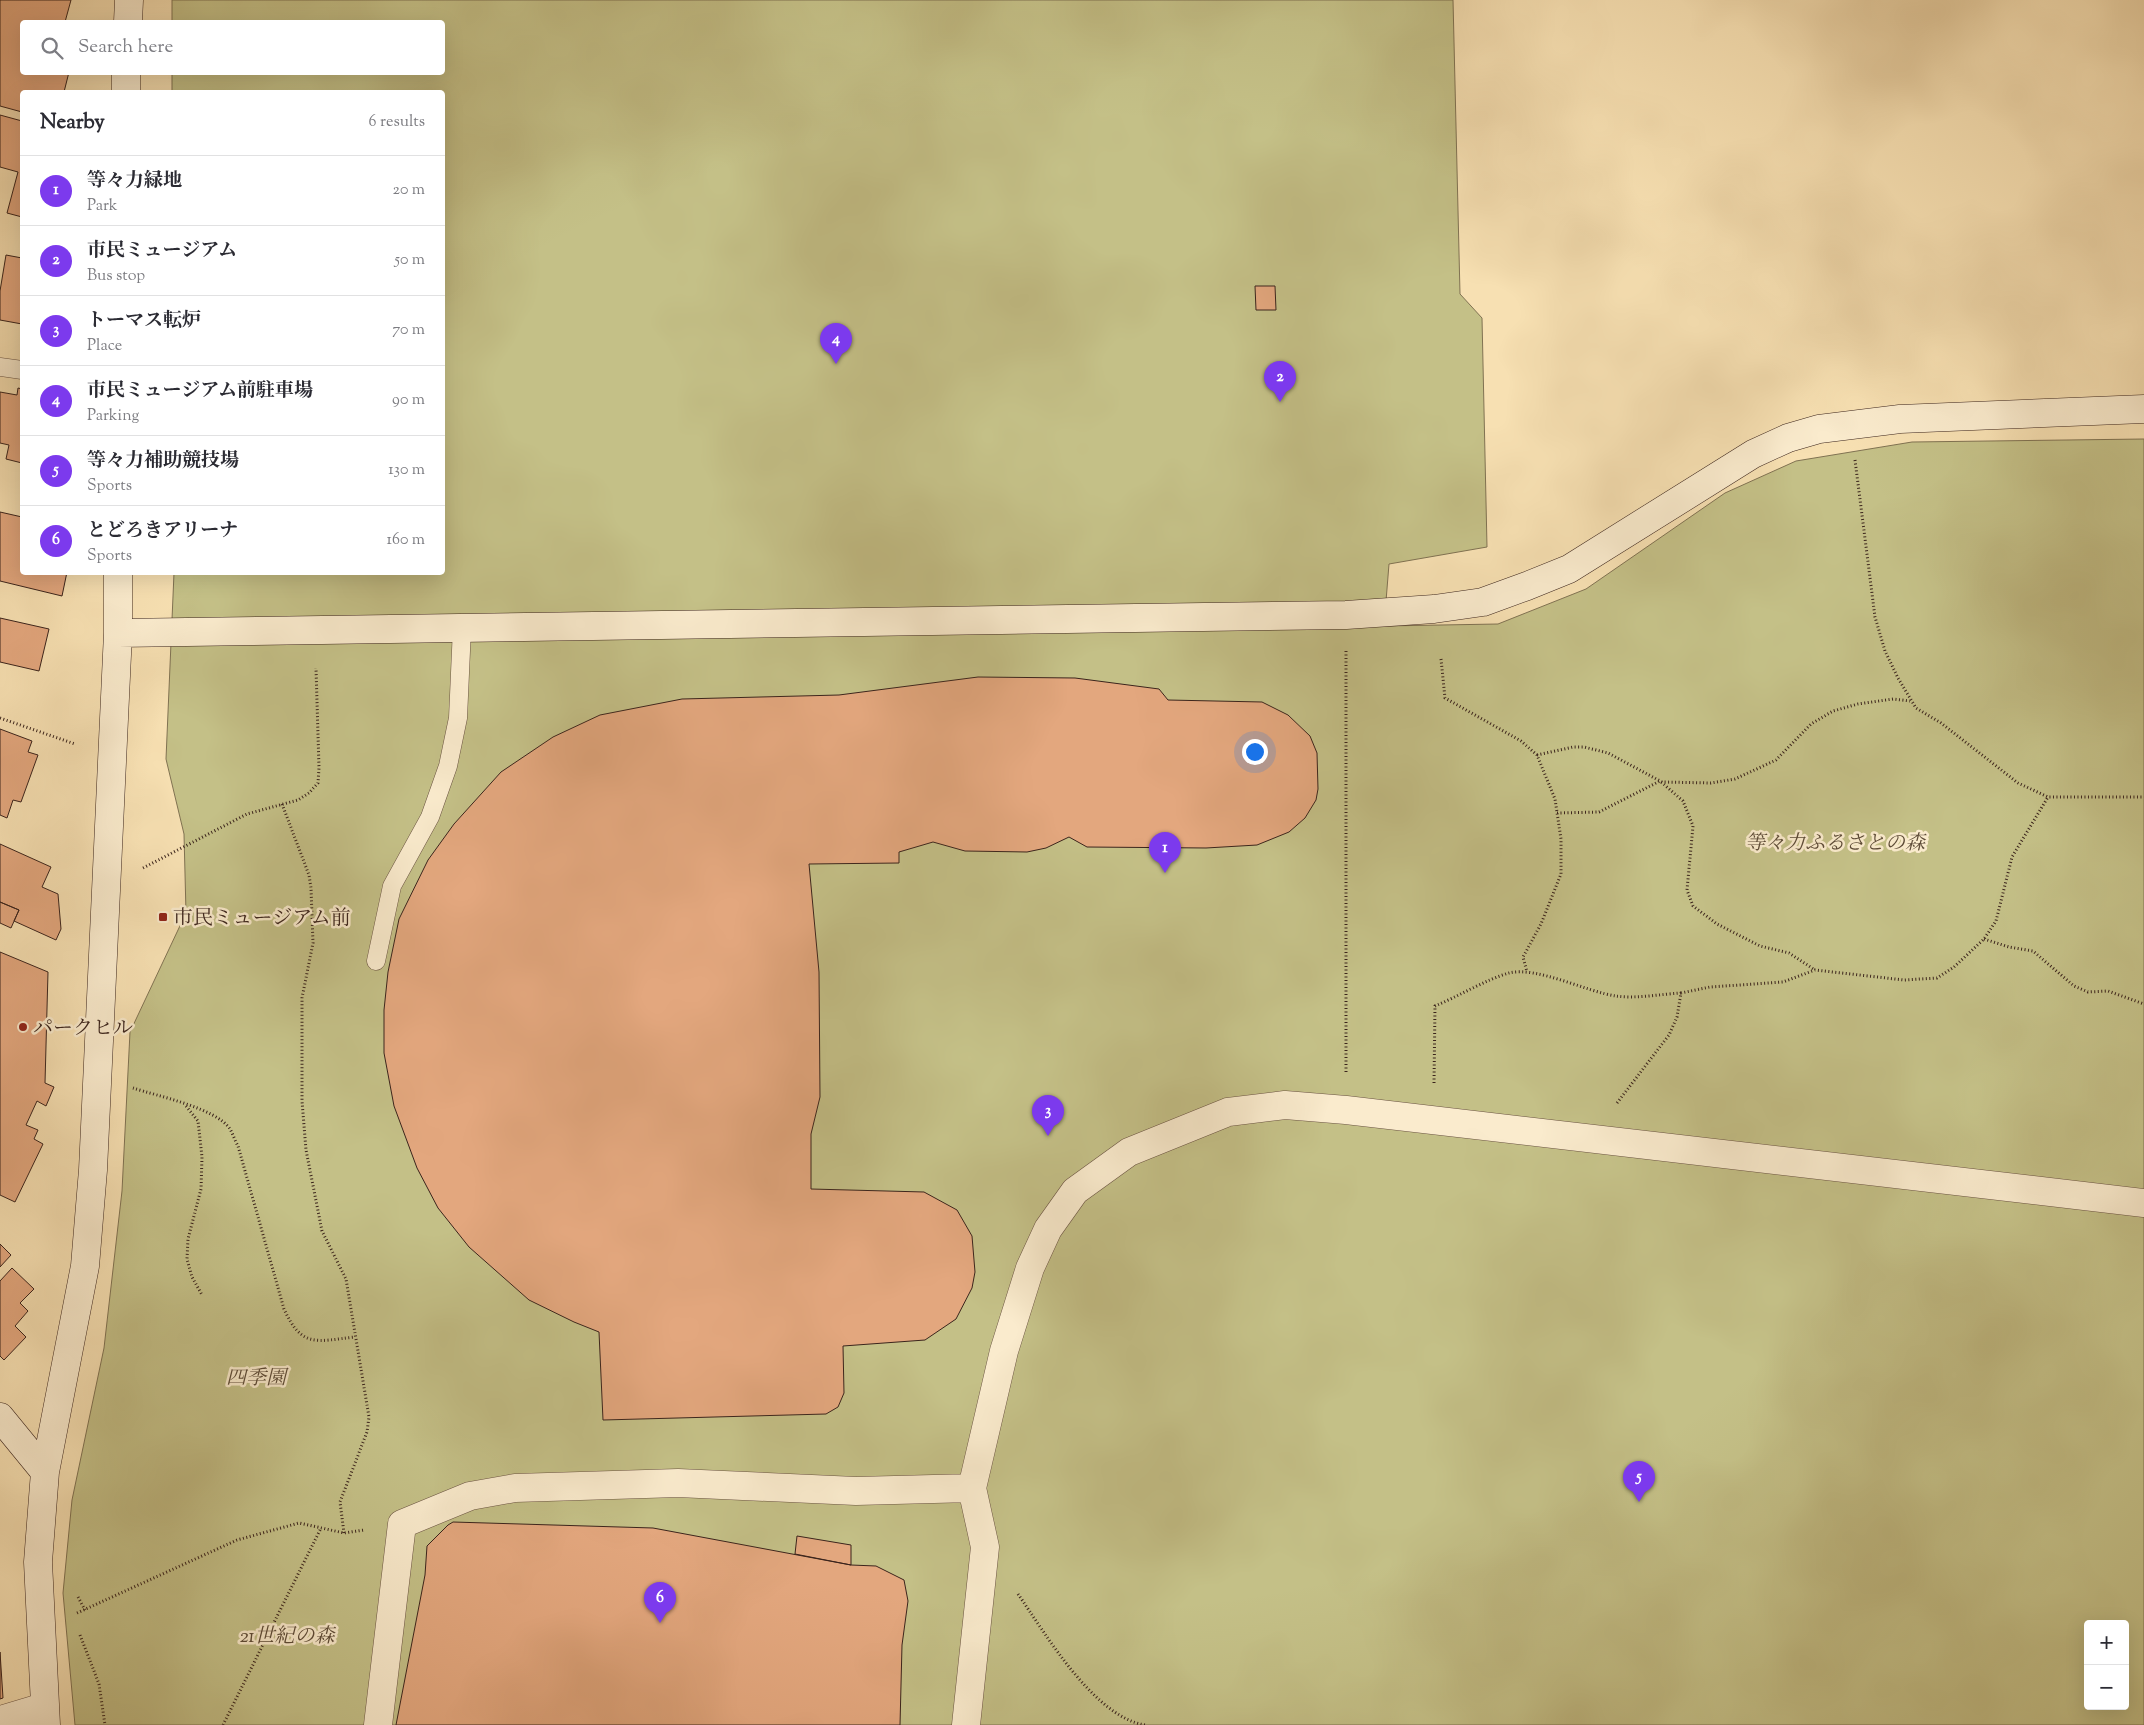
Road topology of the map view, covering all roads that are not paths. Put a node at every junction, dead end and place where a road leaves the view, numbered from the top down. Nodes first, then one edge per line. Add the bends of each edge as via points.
1 (129, 0) edge
2 (128, 20) edge
3 (126, 75) edge
4 (126, 90) edge
5 (0, 367) edge
6 (20, 370) edge
7 (2144, 409) edge
8 (118, 575) edge
9 (462, 628) junction
10 (118, 633) junction
11 (376, 961) dead end
12 (2144, 1204) edge
13 (0, 1417) edge
14 (45, 1472) junction
15 (972, 1488) junction
16 (45, 1716) edge
17 (0, 1720) edge
18 (378, 1725) edge
19 (966, 1725) edge

1 - 2 street
3 - 4 street
5 - 6 lane
7 - 9 street via 1900,419 1820,429 1788,438 1753,454 1569,569 1483,602 1434,609 1346,615
8 - 10 street
9 - 10 street
9 - 11 lane via 458,718 448,766 430,817 392,886
10 - 14 street via 93,1170 85,1266
12 - 15 street via 1346,1110 1285,1105 1228,1112 1129,1152 1075,1191 1048,1228 1030,1268 1004,1351
13 - 14 street
14 - 16 street via 38,1562
15 - 18 street via 856,1490 678,1482 515,1488 470,1496 402,1524
15 - 19 street via 985,1547
16 - 17 street

